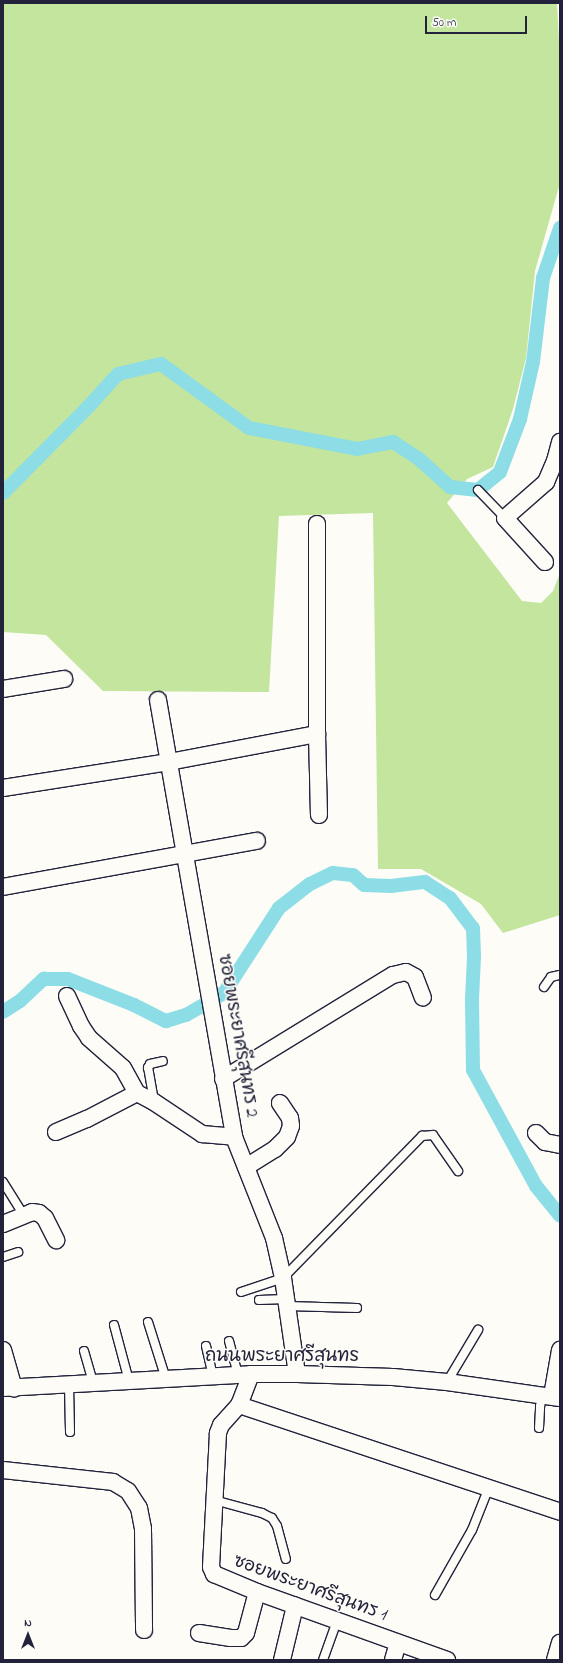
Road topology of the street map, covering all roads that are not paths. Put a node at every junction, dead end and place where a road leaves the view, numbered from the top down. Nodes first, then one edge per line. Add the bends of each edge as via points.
1 (560, 442) edge
2 (478, 490) dead end
3 (505, 518) junction
4 (317, 524) dead end
5 (545, 562) dead end
6 (64, 679) dead end
7 (3, 689) edge
8 (158, 700) dead end
9 (316, 734) junction
10 (169, 762) junction
11 (3, 788) edge
12 (319, 815) dead end
13 (257, 841) dead end
14 (185, 854) junction
15 (3, 887) edge
16 (560, 975) edge
17 (544, 987) dead end
18 (67, 996) dead end
19 (423, 998) dead end
20 (163, 1061) dead end
21 (223, 1079) junction
22 (137, 1093) junction
23 (154, 1102) junction
24 (280, 1103) dead end
25 (56, 1132) dead end
26 (536, 1133) dead end
27 (234, 1137) junction
28 (560, 1145) edge
29 (246, 1167) junction
30 (458, 1171) dead end
31 (3, 1182) edge
32 (24, 1216) junction
33 (3, 1224) edge
34 (56, 1240) dead end
35 (18, 1252) dead end
36 (3, 1257) edge
37 (283, 1278) junction
38 (241, 1292) dead end
39 (259, 1300) dead end
40 (287, 1303) junction
41 (357, 1308) dead end
42 (148, 1322) dead end
43 (114, 1325) dead end
44 (478, 1330) dead end
45 (229, 1341) dead end
46 (206, 1346) dead end
47 (3, 1350) edge
48 (84, 1350) dead end
49 (560, 1350) edge
50 (297, 1374) junction
51 (244, 1375) junction
52 (213, 1377) junction
53 (166, 1379) junction
54 (129, 1381) junction
55 (447, 1382) junction
56 (93, 1383) junction
57 (69, 1384) junction
58 (8, 1388) edge
59 (551, 1397) edge
60 (239, 1405) junction
61 (538, 1428) dead end
62 (70, 1432) dead end
63 (3, 1470) edge
64 (489, 1487) junction
65 (214, 1500) junction
66 (560, 1512) edge
67 (286, 1559) dead end
68 (257, 1592) junction
69 (435, 1595) dead end
70 (295, 1606) junction
71 (336, 1621) junction
72 (144, 1630) dead end
73 (198, 1633) dead end
74 (398, 1643) junction
75 (560, 1643) edge
76 (282, 1660) edge
77 (323, 1660) edge
78 (393, 1660) edge
79 (446, 1660) edge
80 (555, 1660) edge

1 - 3 street via 546,482
2 - 3 lane
3 - 5 street
4 - 9 street
6 - 7 street
8 - 10 street, ซอยพระยาศรีสุนทร 2
9 - 10 street
9 - 12 street
10 - 11 street
10 - 14 street, ซอยพระยาศรีสุนทร 2
13 - 14 street
14 - 15 street
14 - 21 street, ซอยพระยาศรีสุนทร 2
16 - 17 lane via 552,977
18 - 22 street via 89,1038 123,1068
19 - 21 street via 415,977 406,972 394,975
20 - 23 lane via 150,1064 148,1068
21 - 27 street, ซอยพระยาศรีสุนทร 2
22 - 23 street
22 - 25 street
23 - 27 street via 202,1134
24 - 29 street via 292,1126 287,1137 275,1149
26 - 28 street via 545,1142
27 - 29 street, ซอยพระยาศรีสุนทร 2
29 - 37 street, ซอยพระยาศรีสุนทร 2 via 274,1238
30 - 37 lane via 433,1135 422,1136
31 - 32 lane
32 - 33 street
32 - 34 street via 32,1212 39,1213 45,1218
35 - 36 lane
37 - 38 lane
37 - 40 street, ซอยพระยาศรีสุนทร 2
39 - 40 lane
40 - 41 lane
40 - 50 street, ซอยพระยาศรีสุนทร 2
42 - 53 lane
43 - 54 lane
44 - 55 lane
45 - 51 lane
46 - 52 lane
47 - 58 street
48 - 56 lane
49 - 59 street
50 - 51 street, ถนนพระยาศรีสุนทร
50 - 55 street, ถนนพระยาศรีสุนทร via 393,1377
51 - 52 street, ถนนพระยาศรีสุนทร
51 - 60 street, ซอยพระยาศรีสุนทร 1
52 - 53 street, ถนนพระยาศรีสุนทร
53 - 54 street, ถนนพระยาศรีสุนทร
54 - 56 street, ถนนพระยาศรีสุนทร
55 - 59 street, ถนนพระยาศรีสุนทร
56 - 57 street, ถนนพระยาศรีสุนทร
57 - 58 street, ถนนพระยาศรีสุนทร
57 - 62 lane
59 - 61 lane via 540,1406
60 - 64 street
60 - 65 street, ซอยพระยาศรีสุนทร 1 via 221,1425 218,1433
63 - 72 street via 113,1482 128,1491 139,1508 143,1529
64 - 66 street
64 - 69 lane via 472,1530
65 - 67 lane via 272,1518 277,1526
65 - 68 street, ซอยพระยาศรีสุนทร 1 via 211,1566 214,1574
68 - 70 street, ซอยพระยาศรีสุนทร 1
68 - 73 street via 246,1633 241,1638
70 - 71 street, ซอยพระยาศรีสุนทร 1
70 - 76 street
71 - 74 street, ซอยพระยาศรีสุนทร 1
71 - 77 lane
74 - 78 street
74 - 79 street, ซอยพระยาศรีสุนทร 1
75 - 80 street

